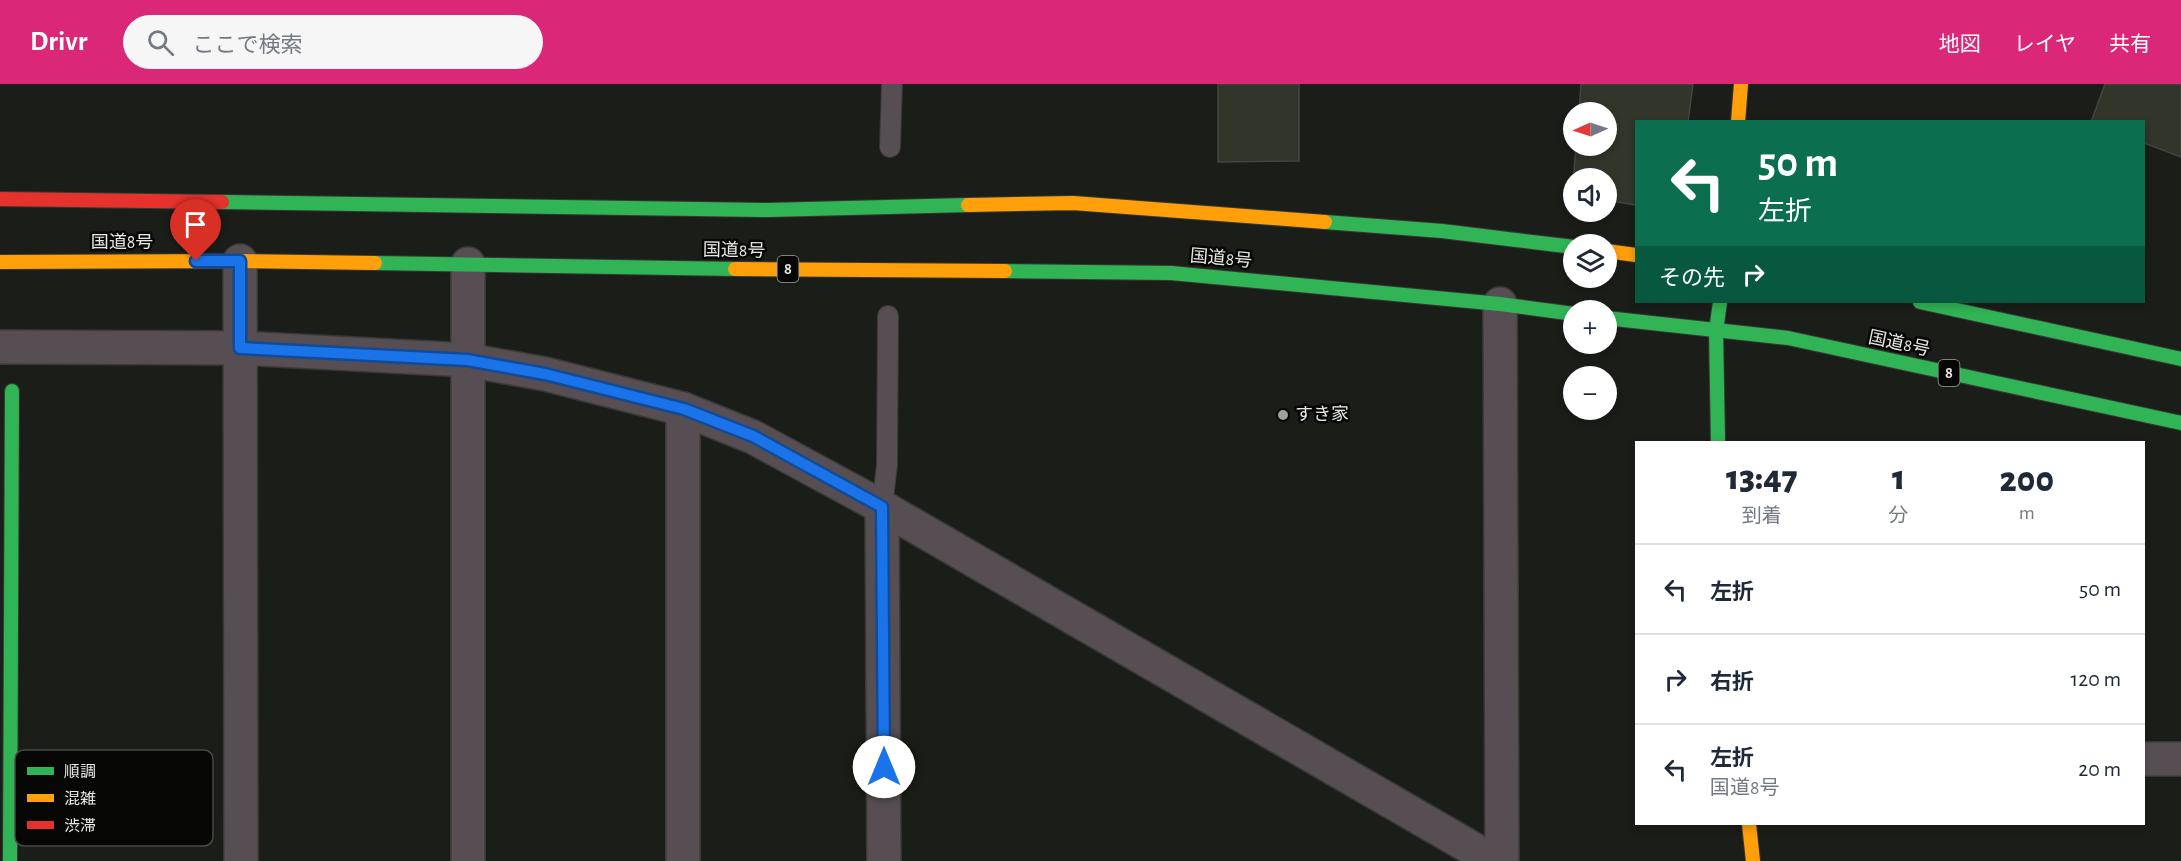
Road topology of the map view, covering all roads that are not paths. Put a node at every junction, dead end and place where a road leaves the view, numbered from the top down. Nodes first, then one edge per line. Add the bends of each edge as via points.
1 (892, 84) edge
2 (1741, 84) edge
3 (1738, 120) edge
4 (890, 147) dead end
5 (0, 199) edge
6 (1563, 246) edge
7 (1617, 252) edge
8 (1635, 255) edge
9 (240, 261) junction
10 (0, 262) edge
11 (468, 264) junction
12 (1720, 303) edge
13 (1925, 303) edge
14 (1500, 304) junction
15 (1563, 313) edge
16 (888, 316) dead end
17 (1617, 319) edge
18 (1716, 331) junction
19 (0, 347) edge
20 (240, 348) junction
21 (2181, 359) edge
22 (467, 360) junction
23 (12, 391) dead end
24 (684, 409) junction
25 (2181, 423) edge
26 (1718, 441) edge
27 (882, 507) junction
28 (2145, 759) edge
29 (2181, 759) edge
30 (1749, 825) edge
31 (10, 861) edge
32 (241, 861) edge
33 (468, 861) edge
34 (683, 861) edge
35 (884, 861) edge
36 (1494, 861) edge
37 (1502, 861) edge
38 (1753, 861) edge

1 - 4 lane
2 - 3 main road
5 - 6 main road via 768,210 1073,203 1442,231
7 - 8 main road
9 - 10 main road, 国道8号 / 8
9 - 11 main road, 国道8号 / 8
9 - 20 street
11 - 14 main road, 国道8号 / 8 via 1171,273
11 - 22 street
12 - 18 main road
13 - 21 main road
14 - 15 main road, 国道8号 / 8
14 - 37 street
16 - 27 lane via 887,465
17 - 18 main road, 国道8号 / 8
18 - 25 main road, 国道8号 / 8 via 1788,338
18 - 26 main road
19 - 20 street
20 - 22 street
20 - 32 street
22 - 24 street via 545,374
22 - 33 street
23 - 31 main road
24 - 27 street via 753,436
24 - 34 street
27 - 35 street
27 - 36 street
28 - 29 street
30 - 38 main road

